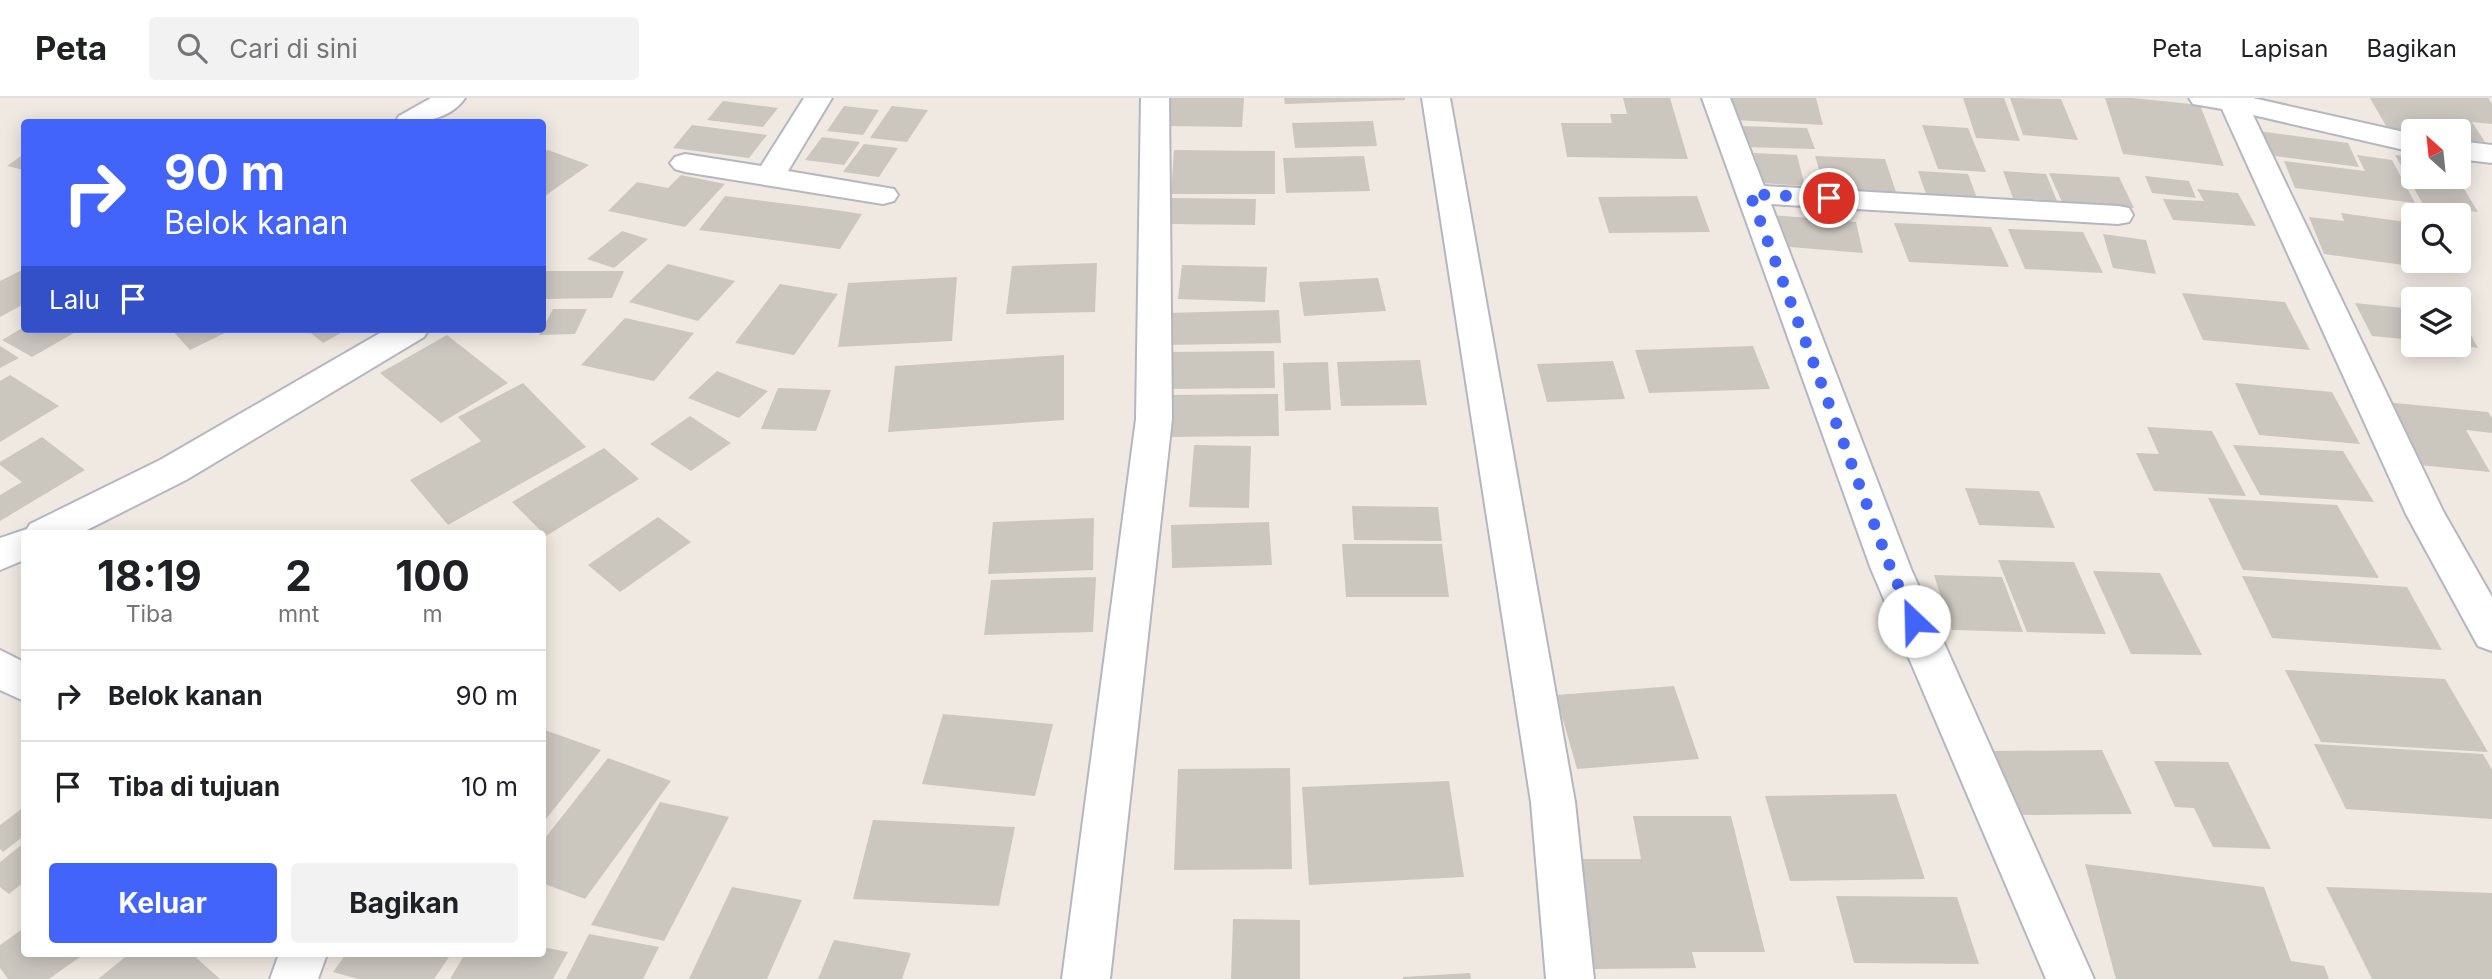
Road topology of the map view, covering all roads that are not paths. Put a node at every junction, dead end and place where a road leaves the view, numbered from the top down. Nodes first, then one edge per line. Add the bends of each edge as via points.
1 (451, 98) edge
2 (818, 98) edge
3 (1155, 98) edge
4 (1436, 98) edge
5 (1716, 98) edge
6 (2240, 102) edge
7 (414, 119) edge
8 (2401, 140) edge
9 (2471, 151) edge
10 (2492, 154) edge
11 (685, 163) dead end
12 (768, 178) junction
13 (1750, 194) junction
14 (883, 195) dead end
15 (2118, 215) dead end
16 (405, 333) edge
17 (52, 530) edge
18 (21, 544) edge
19 (0, 555) edge
20 (2492, 634) edge
21 (0, 667) edge
22 (21, 682) edge
23 (302, 957) edge
24 (294, 979) edge
25 (1086, 979) edge
26 (1570, 979) edge
27 (2070, 979) edge

1 - 7 street
2 - 12 street
3 - 25 street via 1154,419
4 - 26 street via 1553,802
5 - 13 street
6 - 8 street
6 - 20 street via 2425,514
9 - 10 street
11 - 12 street
12 - 14 street
13 - 15 street
13 - 27 street via 1891,569
16 - 17 street via 173,470
18 - 19 street
21 - 22 street
23 - 24 street

